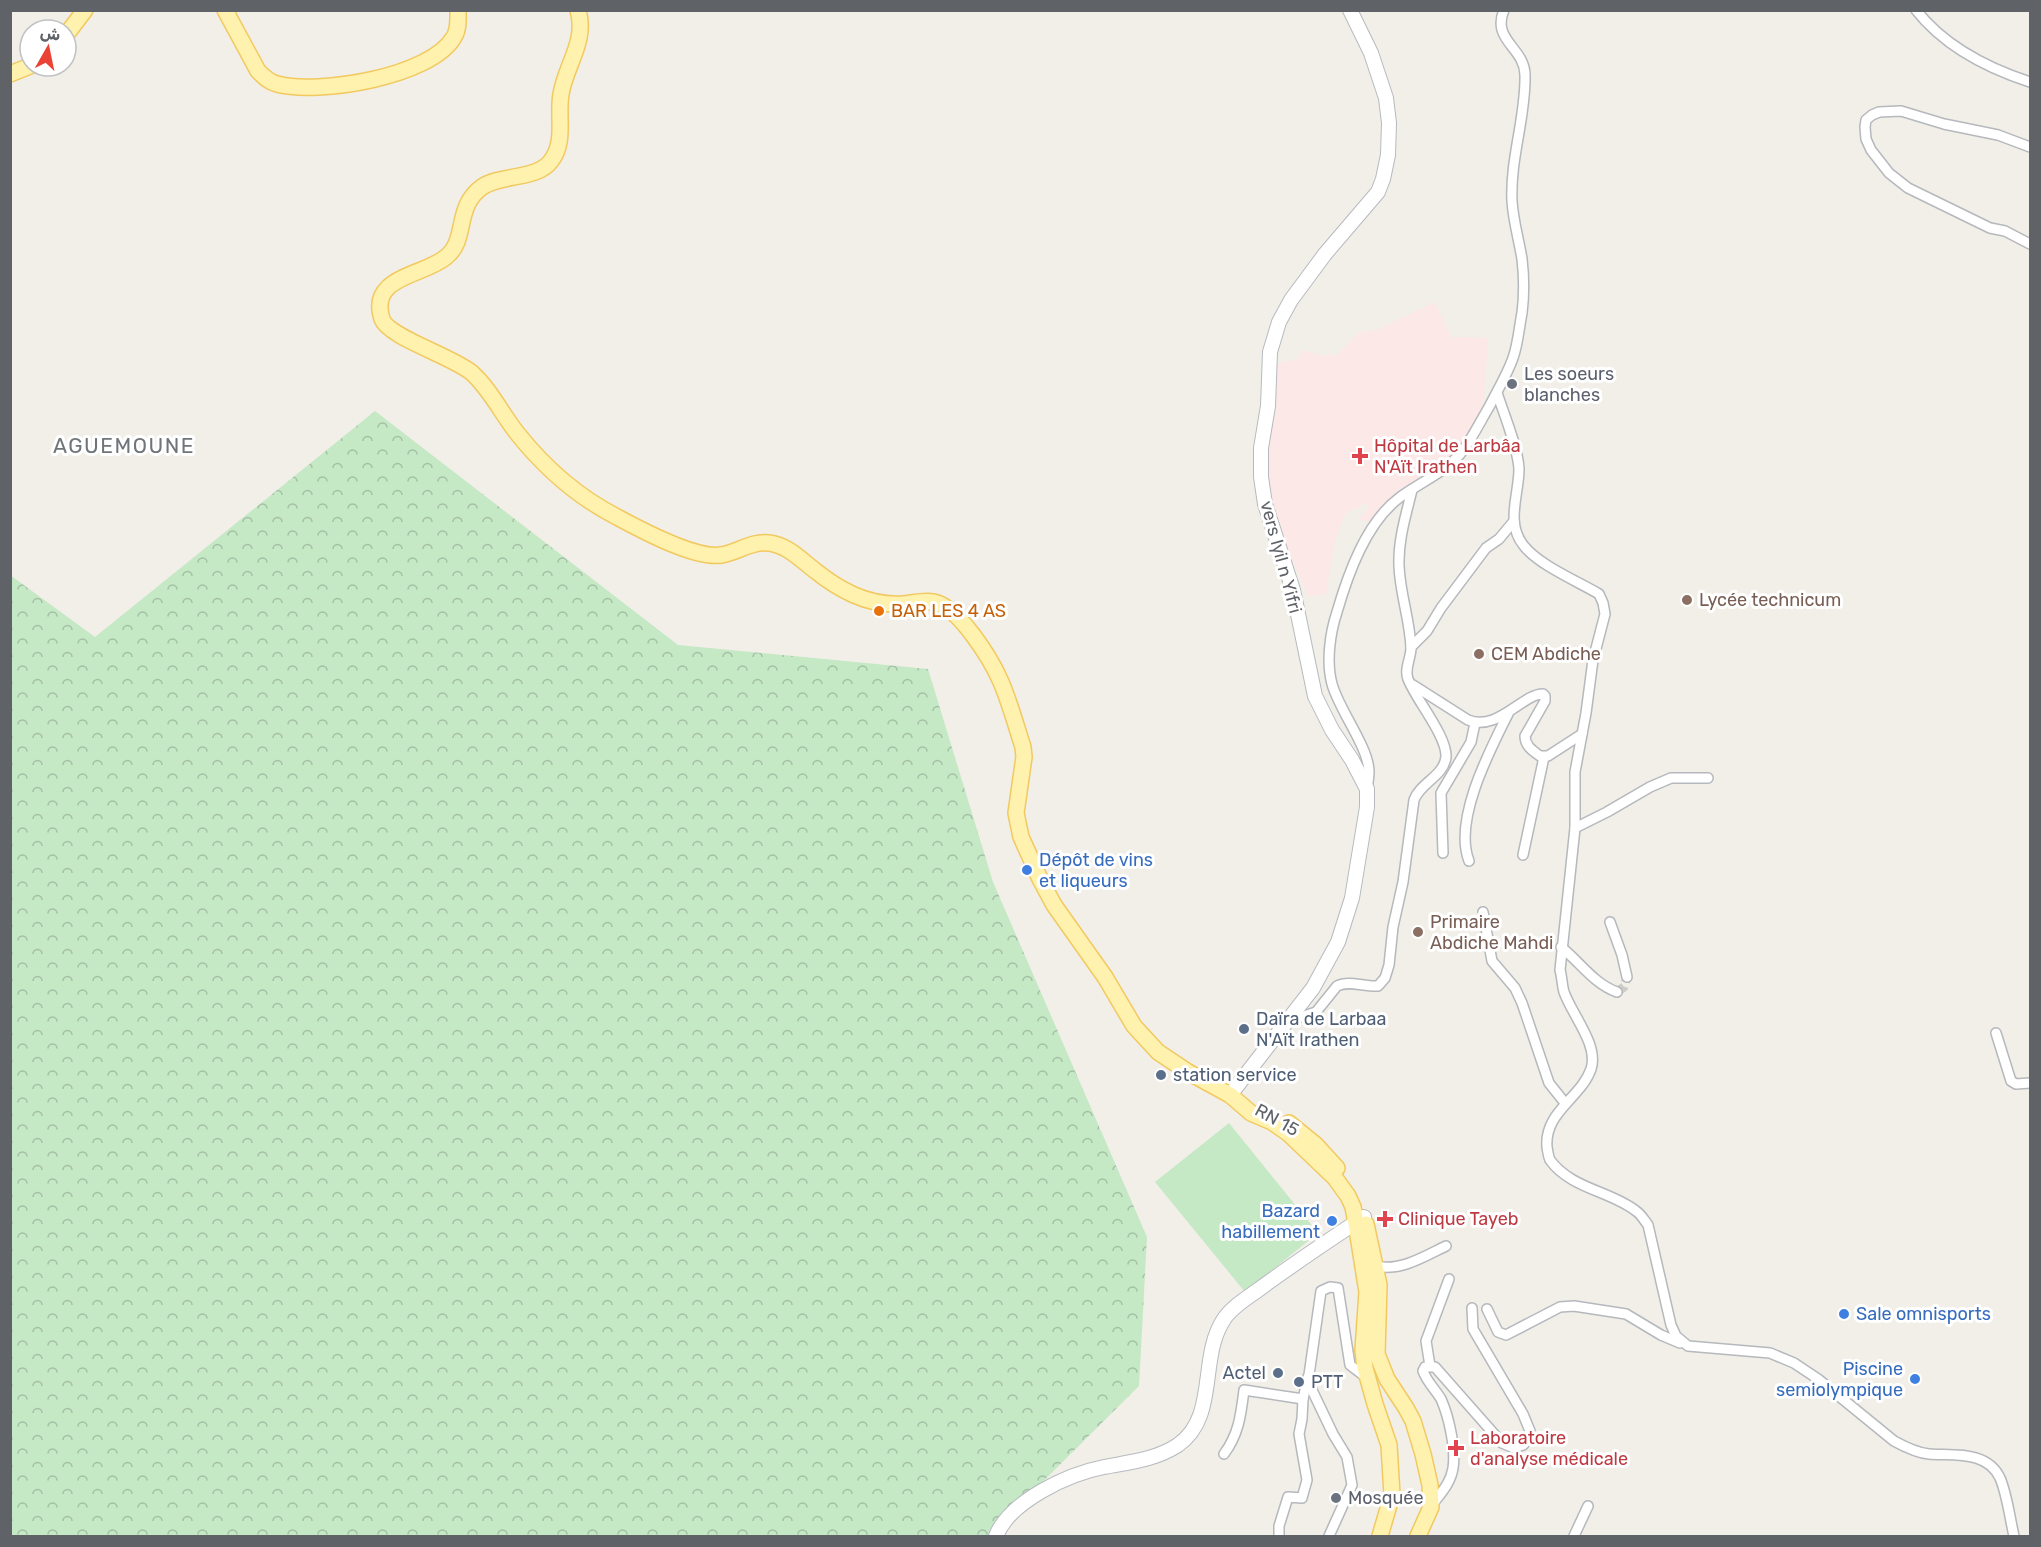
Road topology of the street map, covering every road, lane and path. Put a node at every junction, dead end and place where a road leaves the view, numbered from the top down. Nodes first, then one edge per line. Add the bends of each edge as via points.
1 (225, 10) edge
2 (458, 10) edge
3 (578, 10) edge
4 (1350, 10) edge
5 (1504, 10) edge
6 (1916, 10) edge
7 (2031, 82) edge
8 (2031, 147) edge
9 (2031, 244) edge
10 (1497, 393) junction
11 (1412, 490) junction
12 (1514, 521) junction
13 (1411, 647) junction
14 (1411, 684) junction
15 (1508, 714) junction
16 (1475, 723) junction
17 (1581, 734) junction
18 (1544, 757) junction
19 (1708, 778) dead end
20 (1367, 789) junction
21 (1575, 828) junction
22 (1443, 853) dead end
23 (1523, 855) dead end
24 (1469, 861) dead end
25 (1483, 912) dead end
26 (1610, 922) dead end
27 (1561, 947) junction
28 (1627, 977) dead end
29 (1617, 992) dead end
30 (1289, 1021) junction
31 (1996, 1033) dead end
32 (2031, 1083) edge
33 (1234, 1098) junction
34 (1565, 1103) junction
35 (1360, 1220) junction
36 (1446, 1246) dead end
37 (1376, 1266) junction
38 (1449, 1279) dead end
39 (1472, 1308) dead end
40 (1487, 1309) dead end
41 (1688, 1346) junction
42 (1430, 1366) junction
43 (1309, 1375) junction
44 (1367, 1378) junction
45 (1303, 1399) junction
46 (1224, 1454) dead end
47 (1588, 1506) dead end
48 (1431, 1507) junction
49 (996, 1536) edge
50 (1279, 1536) edge
51 (1329, 1536) edge
52 (1380, 1536) edge
53 (1418, 1536) edge
54 (1574, 1536) edge
55 (2014, 1536) edge

1 - 2 main road via 264,77 275,83 313,86 374,81 429,59 453,39
3 - 33 main road, RN 15 via 579,45 562,88 560,130 553,159 540,170 497,180 476,192 464,211 455,248 447,257 402,277 386,289 382,322 469,371 549,468 580,494 621,519 682,548 708,555 731,552 752,543 780,545 855,595 888,604 936,603 952,611 1000,680 1023,747 1017,826 1054,905 1144,1039 1188,1072
4 - 20 main road, vers Iγil n Yifri via 1371,53 1386,98 1389,123 1385,171 1378,192 1325,254 1279,322 1270,352 1261,477 1265,504 1293,590 1315,696
5 - 10 street via 1501,30 1526,72 1512,201 1522,262 1522,310 1513,357
6 - 7 street via 1953,47
8 - 9 street via 1901,111 1872,115 1865,127 1871,150 1908,188
10 - 11 street via 1460,455
10 - 12 street via 1519,469
11 - 13 street via 1399,553
11 - 20 street via 1370,529 1336,613 1329,655 1331,682 1369,769
12 - 13 street via 1486,548 1427,631
12 - 17 street via 1524,546 1537,558 1599,594 1603,603 1604,624 1593,660
13 - 14 street via 1407,672
14 - 16 street
14 - 30 street via 1439,734 1446,760 1414,800 1385,978 1378,986 1337,986 1316,1012
15 - 16 street
15 - 18 street via 1534,695 1545,696 1525,736 1532,750
15 - 24 street via 1476,783 1465,836 1464,849
16 - 22 street via 1471,742 1441,793
17 - 18 street
17 - 21 street via 1575,772
18 - 23 street
19 - 21 street via 1671,778
20 - 30 main road via 1352,898 1338,942 1313,988
21 - 27 street
25 - 34 street via 1492,961 1515,988 1549,1083
26 - 28 street
27 - 29 street via 1589,975
27 - 34 street via 1564,992 1593,1051 1592,1067 1585,1081
30 - 33 main road
31 - 32 street via 2012,1081
33 - 35 main road, RN 15 via 1251,1113 1289,1134 1335,1178
34 - 41 street via 1554,1117 1547,1142 1548,1157 1559,1170 1591,1190 1638,1212 1648,1225 1671,1325 1676,1336
35 - 37 main road, RN 15
35 - 44 main road, RN 15 via 1367,1292 1363,1350
35 - 49 main road via 1298,1260 1223,1321 1208,1367 1203,1409 1185,1439 1148,1459 1102,1467 1057,1483 1014,1511 1002,1522
36 - 37 street via 1388,1269
37 - 48 main road, RN 15 via 1377,1354 1387,1379 1413,1421 1430,1485
38 - 42 street via 1426,1341
39 - 42 street via 1473,1329 1530,1431 1523,1445 1514,1448 1502,1443 1448,1380
40 - 41 street via 1498,1332 1506,1335 1560,1307 1574,1306 1626,1314
41 - 55 street via 1770,1353 1802,1368 1894,1441 1927,1454 1958,1454 1980,1460 1995,1469 2001,1479
42 - 48 street via 1423,1371 1440,1398 1451,1427 1453,1469
43 - 44 street via 1321,1291 1330,1287 1338,1288 1350,1365
43 - 45 street
43 - 51 street via 1312,1390 1347,1457 1352,1485
44 - 52 main road, RN 15 via 1389,1445 1393,1489
45 - 46 street via 1244,1390 1239,1425
45 - 50 street via 1299,1434 1307,1480 1302,1498 1288,1497
47 - 54 street
48 - 53 main road, RN 15

